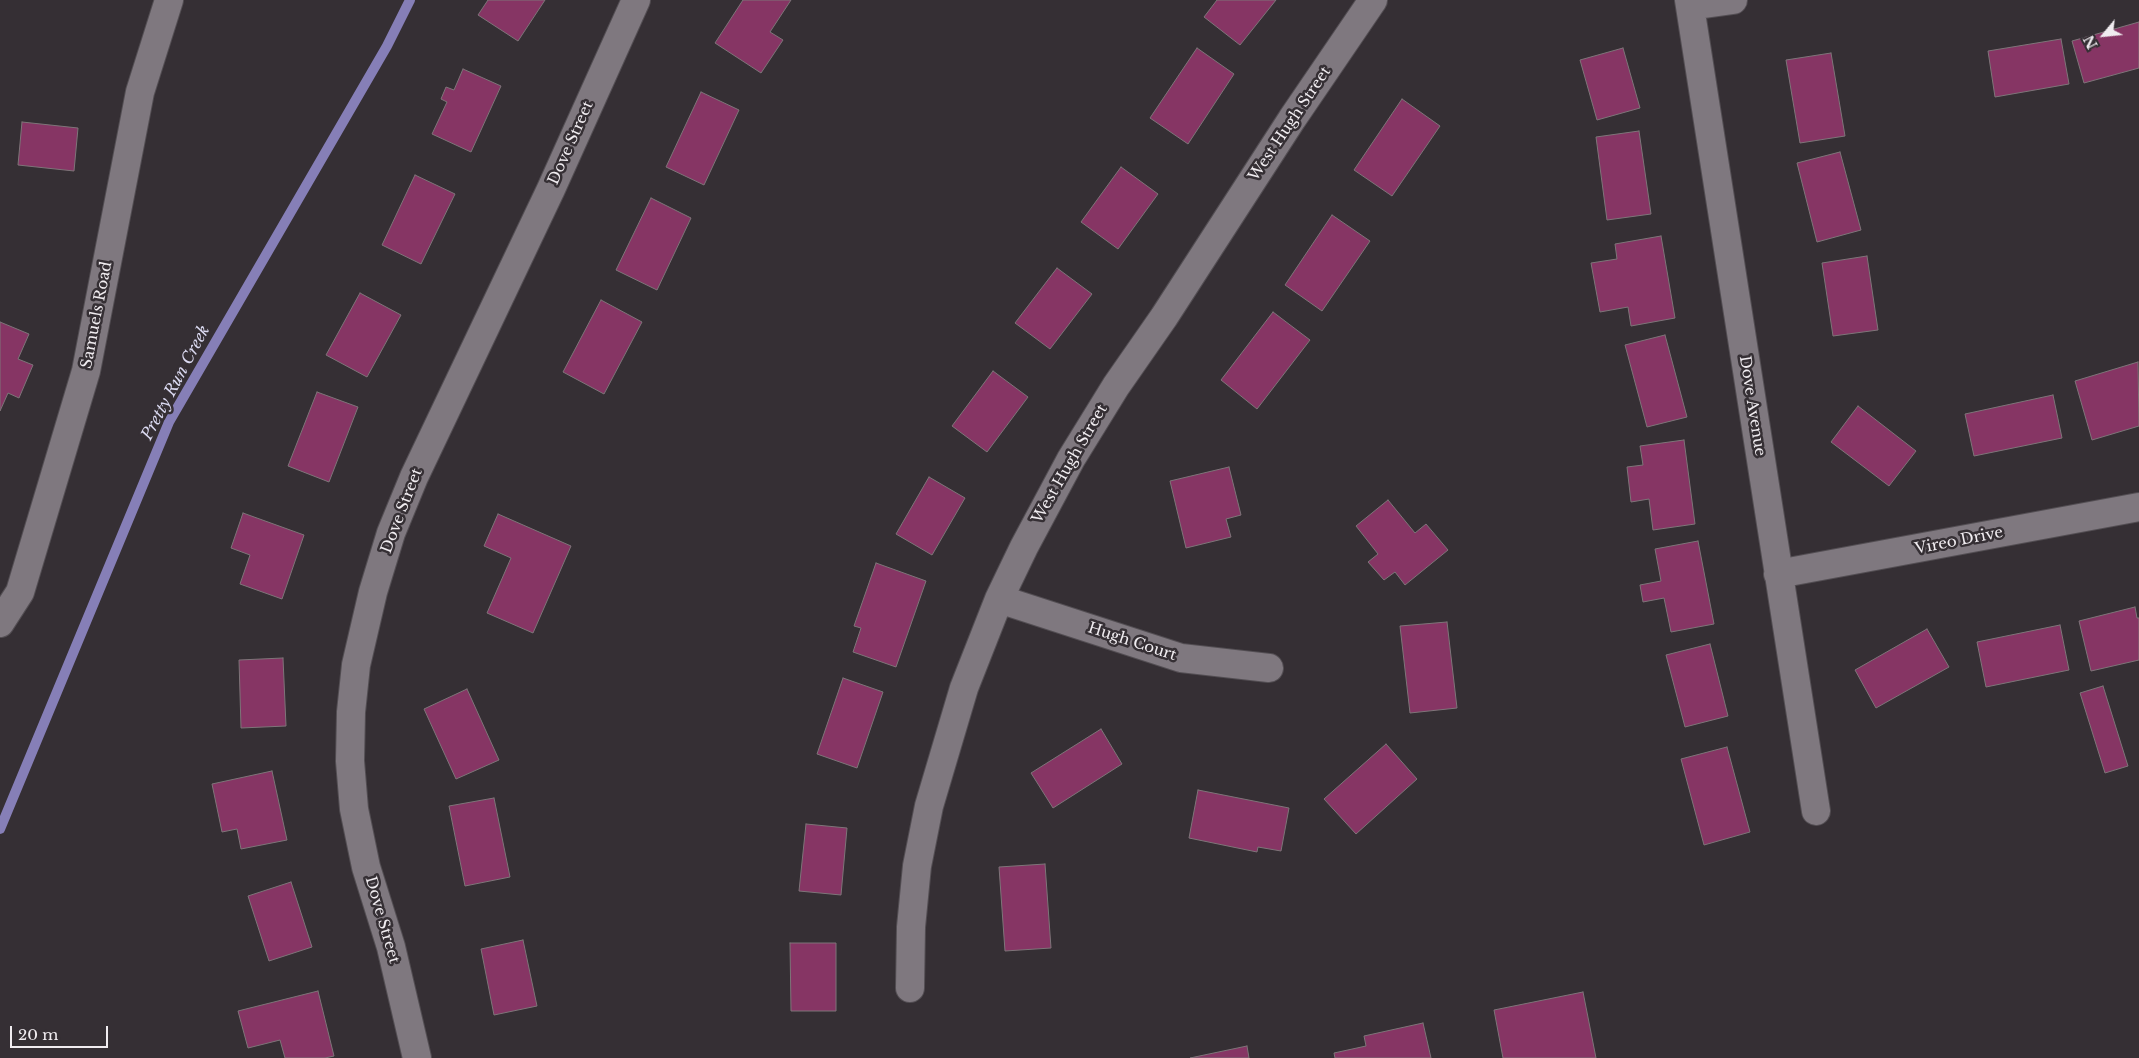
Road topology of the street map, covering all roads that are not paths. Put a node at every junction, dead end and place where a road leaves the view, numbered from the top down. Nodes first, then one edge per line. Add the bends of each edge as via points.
1 (169, 0) edge
2 (636, 0) edge
3 (1373, 0) edge
4 (1733, 0) edge
5 (1690, 3) edge
6 (2139, 507) edge
7 (1778, 574) junction
8 (999, 599) junction
9 (0, 623) edge
10 (1269, 668) dead end
11 (1816, 811) dead end
12 (910, 988) dead end
13 (417, 1058) edge

1 - 9 street, Samuels Road via 140,92 86,371 20,592
2 - 13 street, Dove Street via 414,477 391,533 356,665 350,761 354,809 366,867 391,947
3 - 8 street, West Hugh Street via 1116,386 1071,459
4 - 5 street
5 - 7 street, Dove Avenue
6 - 7 street, Vireo Drive
7 - 11 street, Dove Avenue
8 - 10 street, Hugh Court via 1181,658
8 - 12 street, West Hugh Street via 964,688 929,806 911,927

